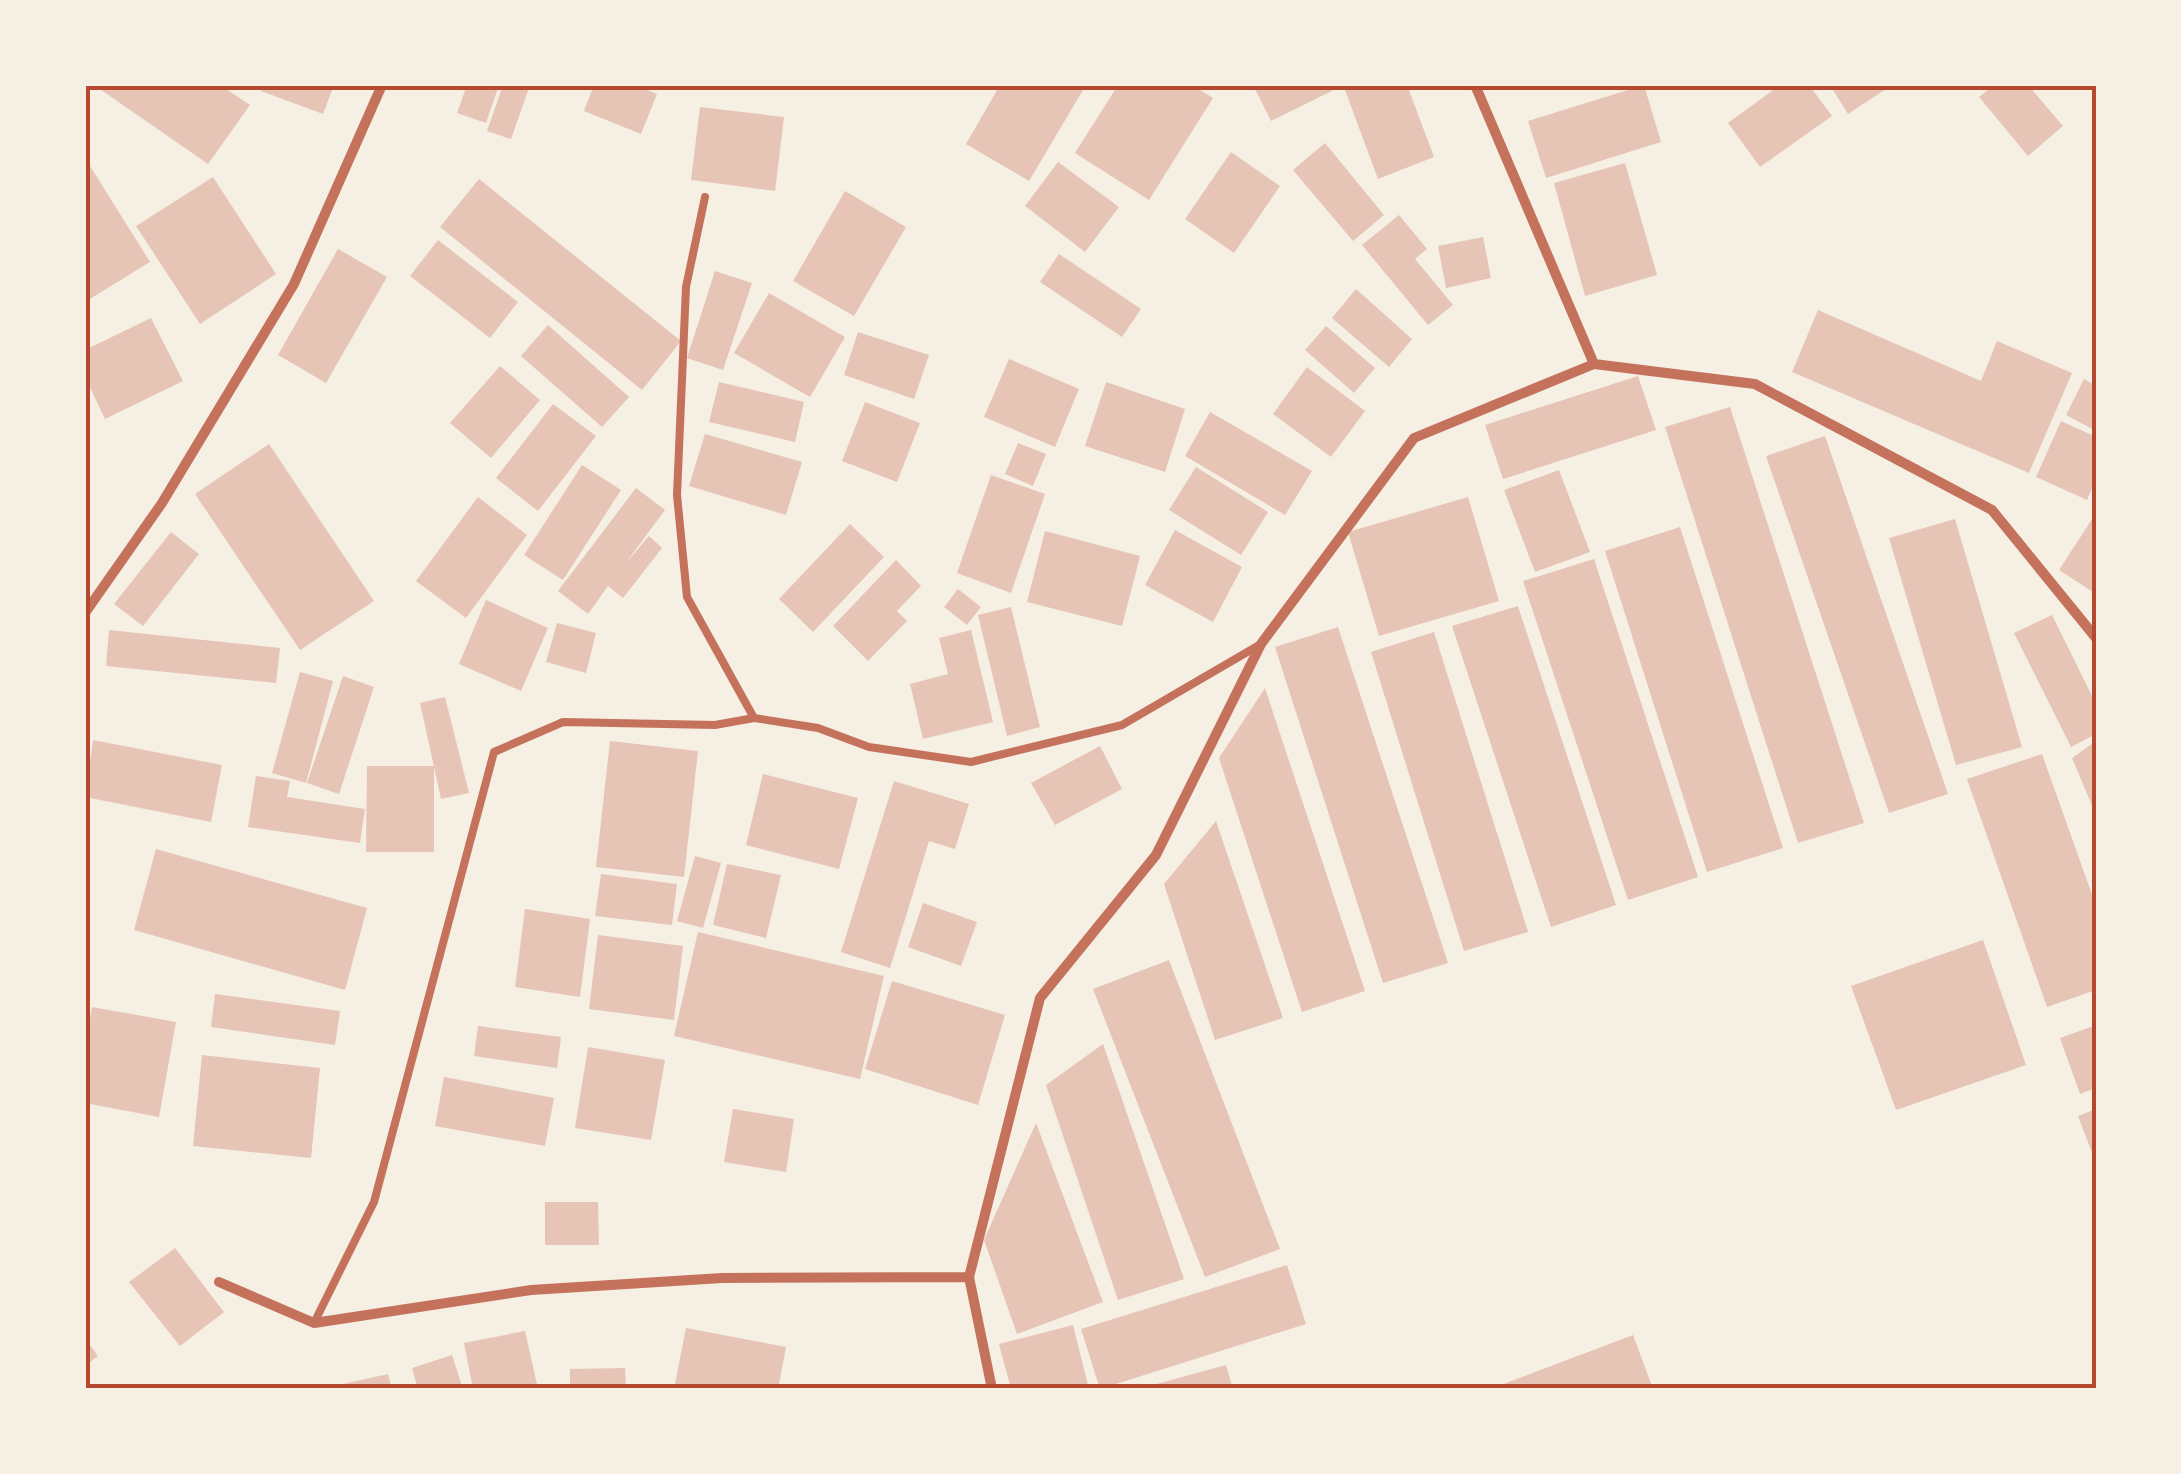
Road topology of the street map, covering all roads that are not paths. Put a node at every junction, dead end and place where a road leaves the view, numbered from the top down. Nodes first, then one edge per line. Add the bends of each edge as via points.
1 (382, 85) edge
2 (1475, 85) edge
3 (705, 197) dead end
4 (1594, 364) junction
5 (85, 613) edge
6 (2096, 638) edge
7 (1261, 644) junction
8 (754, 718) junction
9 (969, 1277) junction
10 (219, 1282) dead end
11 (314, 1322) junction
12 (992, 1389) edge

1 - 5 street via 294,284 162,503
2 - 4 street
3 - 8 lane via 686,288 677,494 687,598
4 - 6 street via 1755,384 1992,510
4 - 7 street via 1414,438
7 - 8 lane via 1122,725 972,762 869,748 818,728
7 - 9 street via 1156,855 1040,998
8 - 11 lane via 715,725 564,722 494,752 374,1202
9 - 11 street via 722,1278 530,1290
9 - 12 street
10 - 11 street

